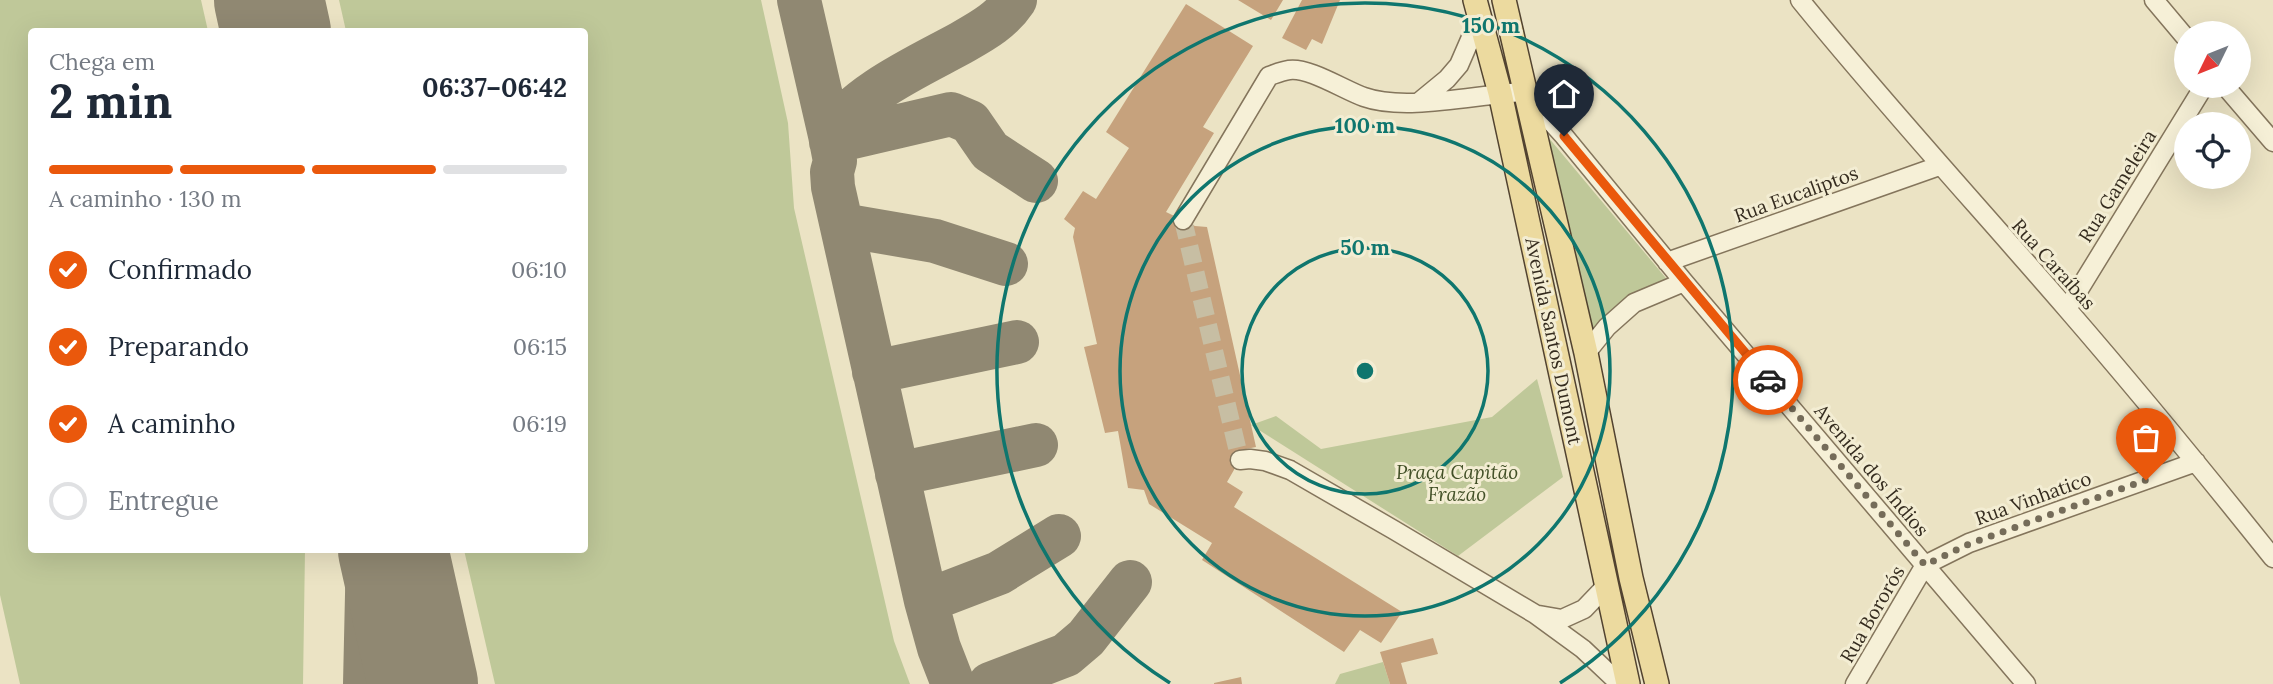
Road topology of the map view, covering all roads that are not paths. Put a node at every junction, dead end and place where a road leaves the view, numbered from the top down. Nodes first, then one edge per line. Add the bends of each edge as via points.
1 (1504, 0) edge
2 (1800, 0) edge
3 (2154, 0) edge
4 (1817, 8) edge
5 (1477, 10) edge
6 (2174, 24) edge
7 (1524, 92) junction
8 (1500, 93) junction
9 (2197, 98) edge
10 (2235, 98) edge
11 (1419, 102) junction
12 (2273, 142) edge
13 (1939, 166) junction
14 (1183, 220) tunnel mouth
15 (1667, 262) junction
16 (1684, 282) junction
17 (2067, 309) junction
18 (1586, 353) junction
19 (1240, 460) dead end
20 (2196, 462) junction
21 (2273, 558) edge
22 (1925, 565) junction
23 (1631, 578) junction
24 (1607, 585) junction
25 (1535, 614) junction
26 (1620, 684) edge
27 (1628, 684) edge
28 (1657, 684) edge
29 (1855, 684) edge
30 (2026, 684) edge

1 - 7 main road, Avenida Santos Dumont
2 - 4 street, Rua Caraíbas
3 - 6 street
4 - 13 street, Rua Caraíbas
5 - 8 main road, Avenida Santos Dumont
5 - 11 street via 1459,65
7 - 8 street
7 - 15 street, Avenida dos Índios
7 - 18 main road, Avenida Santos Dumont
8 - 11 street
8 - 24 main road, Avenida Santos Dumont
9 - 17 street, Rua Gameleira
10 - 12 street
11 - 14 street via 1365,98 1303,71 1290,69 1269,76
13 - 15 street, Rua Eucaliptos
13 - 17 street, Rua Caraíbas
15 - 16 street, Avenida dos Índios
16 - 18 street via 1634,303
16 - 22 street, Avenida dos Índios
17 - 20 street, Rua Caraíbas
18 - 23 main road, Avenida Santos Dumont
19 - 25 street via 1265,461 1290,470
20 - 21 street, Rua Caraíbas
20 - 22 street, Rua Vinhatico via 1969,544
22 - 29 street, Rua Bororós
22 - 30 street, Avenida dos Índios
23 - 24 main road
23 - 28 main road, Avenida Santos Dumont
24 - 25 street via 1584,609 1562,619
24 - 27 main road, Avenida Santos Dumont
25 - 26 street

